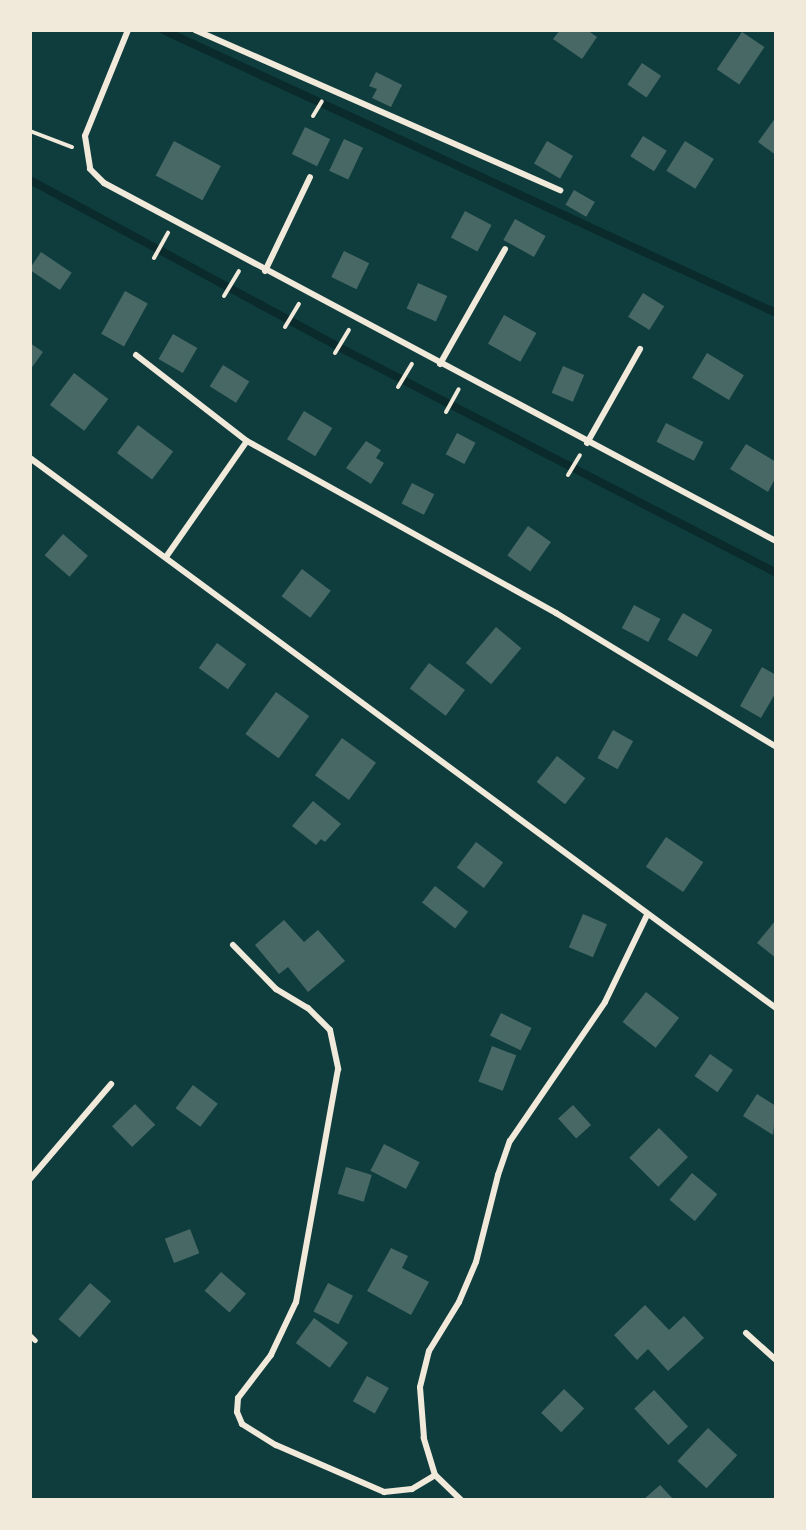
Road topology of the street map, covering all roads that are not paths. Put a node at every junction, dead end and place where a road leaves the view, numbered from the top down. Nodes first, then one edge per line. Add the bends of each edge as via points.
1 (128, 30) edge
2 (195, 30) edge
3 (310, 177) dead end
4 (560, 190) dead end
5 (505, 249) dead end
6 (265, 271) junction
7 (640, 349) dead end
8 (136, 355) dead end
9 (440, 364) junction
10 (247, 441) junction
11 (587, 443) junction
12 (30, 458) edge
13 (776, 541) edge
14 (166, 557) junction
15 (776, 747) edge
16 (647, 915) junction
17 (233, 945) dead end
18 (776, 1008) edge
19 (111, 1084) dead end
20 (30, 1179) edge
21 (746, 1333) dead end
22 (30, 1335) edge
23 (35, 1340) dead end
24 (776, 1360) edge
25 (435, 1475) junction
26 (461, 1500) edge

1 - 6 street via 91,116 85,149 90,169 121,194
2 - 4 street
3 - 6 street
5 - 9 street
6 - 9 street
7 - 11 street
8 - 10 street
9 - 11 street
10 - 14 street
10 - 15 street via 556,613
11 - 13 street
12 - 14 street
14 - 16 street
16 - 18 street
16 - 25 street via 605,1002 510,1141 476,1262 459,1302 429,1351 419,1411
17 - 25 street via 276,989 308,1008 330,1030 338,1069 296,1302 271,1355 238,1398 237,1412 242,1424 276,1445 384,1492 412,1489
19 - 20 street
21 - 24 street
22 - 23 lane
25 - 26 street

